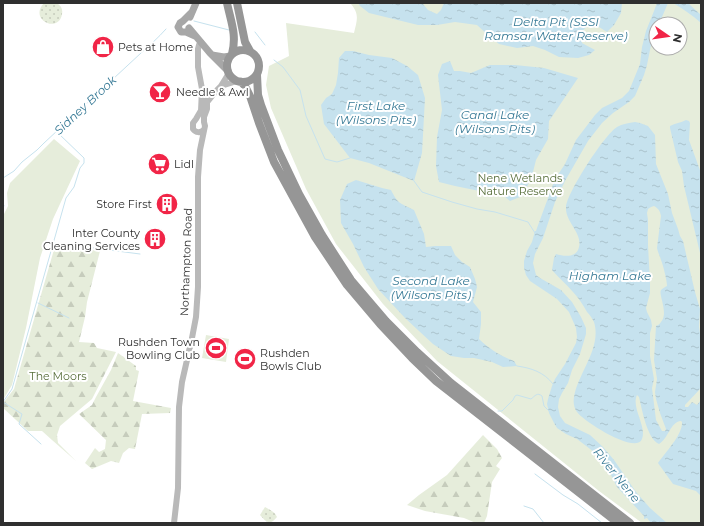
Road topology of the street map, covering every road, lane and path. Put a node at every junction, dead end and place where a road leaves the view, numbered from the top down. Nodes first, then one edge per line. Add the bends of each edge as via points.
1 (196, 3) edge
2 (227, 3) edge
3 (237, 3) edge
4 (199, 40) junction
5 (250, 51) junction
6 (212, 55) junction
7 (231, 55) junction
8 (228, 72) junction
9 (257, 75) junction
10 (238, 82) junction
11 (221, 86) junction
12 (202, 89) junction
13 (207, 103) junction
14 (201, 111) junction
15 (196, 119) junction
16 (204, 122) junction
17 (204, 130) junction
18 (197, 132) junction
19 (201, 144) junction
20 (174, 523) edge
21 (618, 523) edge
22 (630, 523) edge

1 - 4 main road via 187,26
2 - 7 highway via 234,36
3 - 5 highway via 245,42
4 - 6 main road
4 - 12 main road via 197,57
5 - 7 highway via 240,50
5 - 9 highway via 258,59 260,67
6 - 7 main road
6 - 8 main road
7 - 8 highway via 227,63
8 - 10 highway
8 - 11 main road
9 - 10 highway via 248,82
9 - 22 highway via 258,95 278,150 322,235 351,280 416,352 451,383
10 - 11 main road
10 - 21 highway via 245,86 250,96 274,162 315,237 347,285 380,324 401,348 436,380
11 - 13 main road
12 - 13 main road
12 - 14 main road
13 - 14 main road
13 - 16 main road
14 - 15 main road
15 - 16 main road
15 - 18 main road via 192,126
16 - 17 main road
17 - 18 main road
17 - 19 main road, Northampton Road
18 - 19 main road, Northampton Road
19 - 20 main road, Northampton Road via 198,177 199,281 192,338 179,407 178,480

